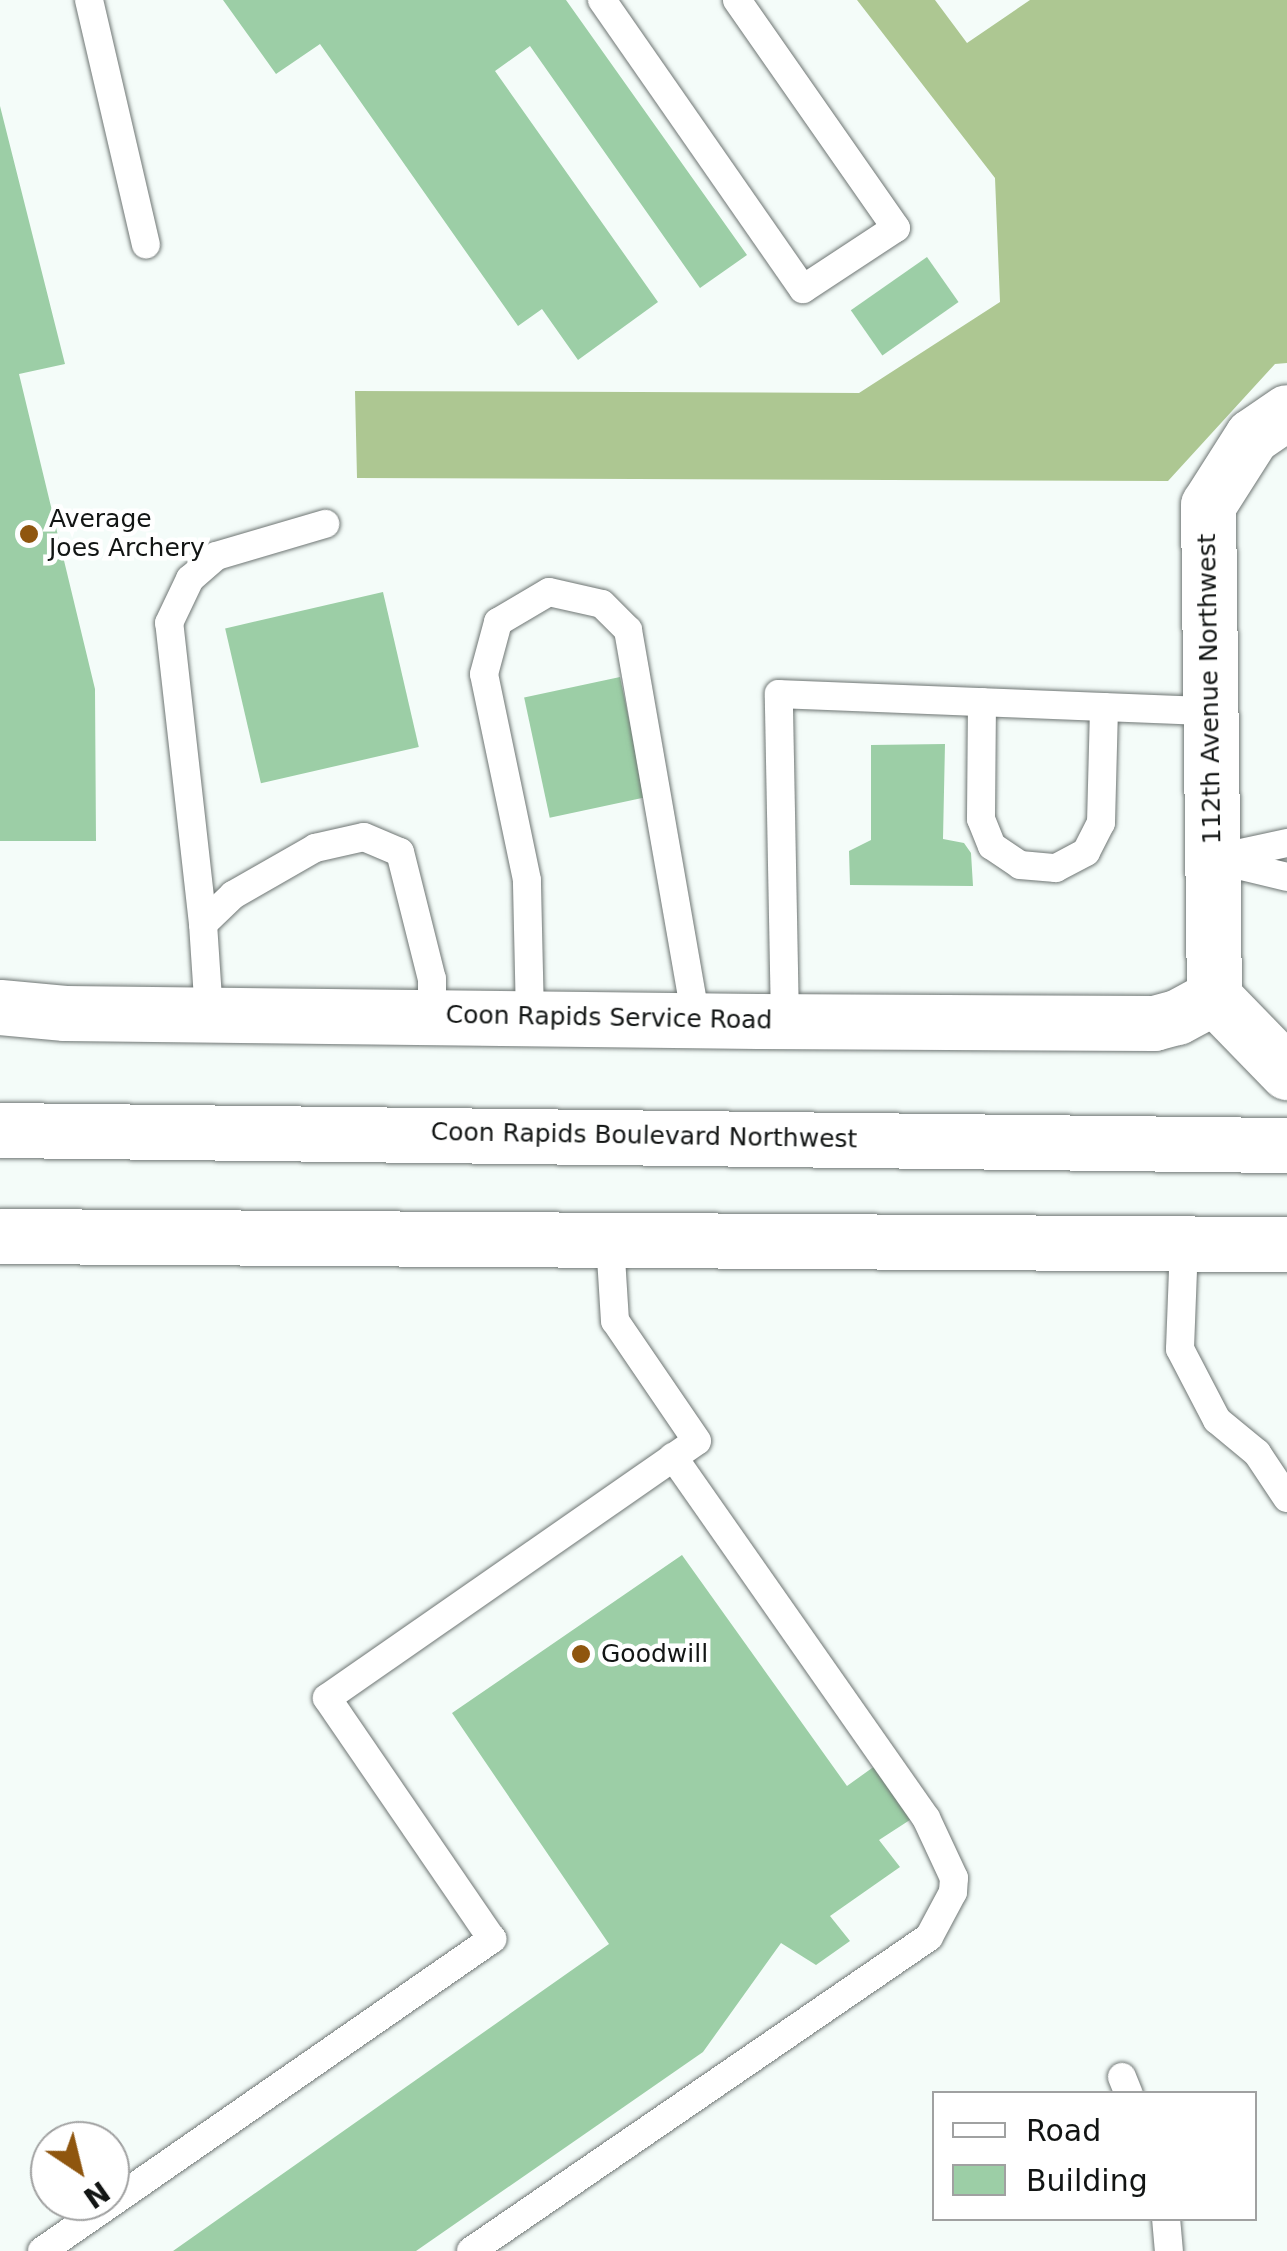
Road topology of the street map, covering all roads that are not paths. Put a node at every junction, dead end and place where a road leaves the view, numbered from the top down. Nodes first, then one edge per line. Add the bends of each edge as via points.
1 (89, 0) edge
2 (602, 0) edge
3 (737, 0) edge
4 (146, 244) dead end
5 (1287, 412) edge
6 (325, 524) dead end
7 (982, 702) junction
8 (1104, 707) junction
9 (1210, 711) junction
10 (1287, 842) edge
11 (1212, 859) junction
12 (1287, 877) edge
13 (202, 924) junction
14 (1214, 997) junction
15 (0, 1006) edge
16 (209, 1014) junction
17 (432, 1016) junction
18 (530, 1017) junction
19 (696, 1019) junction
20 (785, 1021) junction
21 (1287, 1072) edge
22 (0, 1130) edge
23 (1287, 1146) edge
24 (0, 1236) edge
25 (610, 1242) junction
26 (1184, 1244) junction
27 (1287, 1244) edge
28 (673, 1457) junction
29 (1287, 1498) edge
30 (1166, 2221) edge
31 (42, 2251) edge
32 (471, 2251) edge
33 (1168, 2251) edge

1 - 4 lane
2 - 3 lane via 803,289 896,228
5 - 9 main road, 112th Avenue Northwest via 1252,436 1208,505
6 - 13 lane via 216,556 190,579 169,623
7 - 8 lane
7 - 8 lane via 981,819 992,846 1020,865 1056,868 1086,852 1101,824
7 - 20 lane via 779,694
8 - 9 lane
9 - 11 main road, 112th Avenue Northwest
10 - 11 lane
11 - 12 lane
11 - 14 main road, 112th Avenue Northwest
13 - 16 lane
13 - 17 lane via 233,895 315,848 364,836 400,852 432,979
14 - 20 main road, Coon Rapids Service Road via 1154,1022
14 - 21 main road
15 - 16 main road, Coon Rapids Service Road
16 - 17 main road, Coon Rapids Service Road
17 - 18 main road, Coon Rapids Service Road
18 - 19 main road, Coon Rapids Service Road
18 - 19 lane via 528,880 484,674 498,622 549,592 602,604 628,630
19 - 20 main road, Coon Rapids Service Road
22 - 23 main road, Coon Rapids Boulevard Northwest
24 - 25 main road
25 - 26 main road
25 - 28 lane via 616,1321 697,1441
26 - 27 main road
26 - 29 lane via 1180,1349 1216,1420 1256,1453
28 - 31 lane via 327,1698 492,1939
28 - 32 lane via 926,1818 954,1878 953,1892 929,1937
30 - 33 lane

